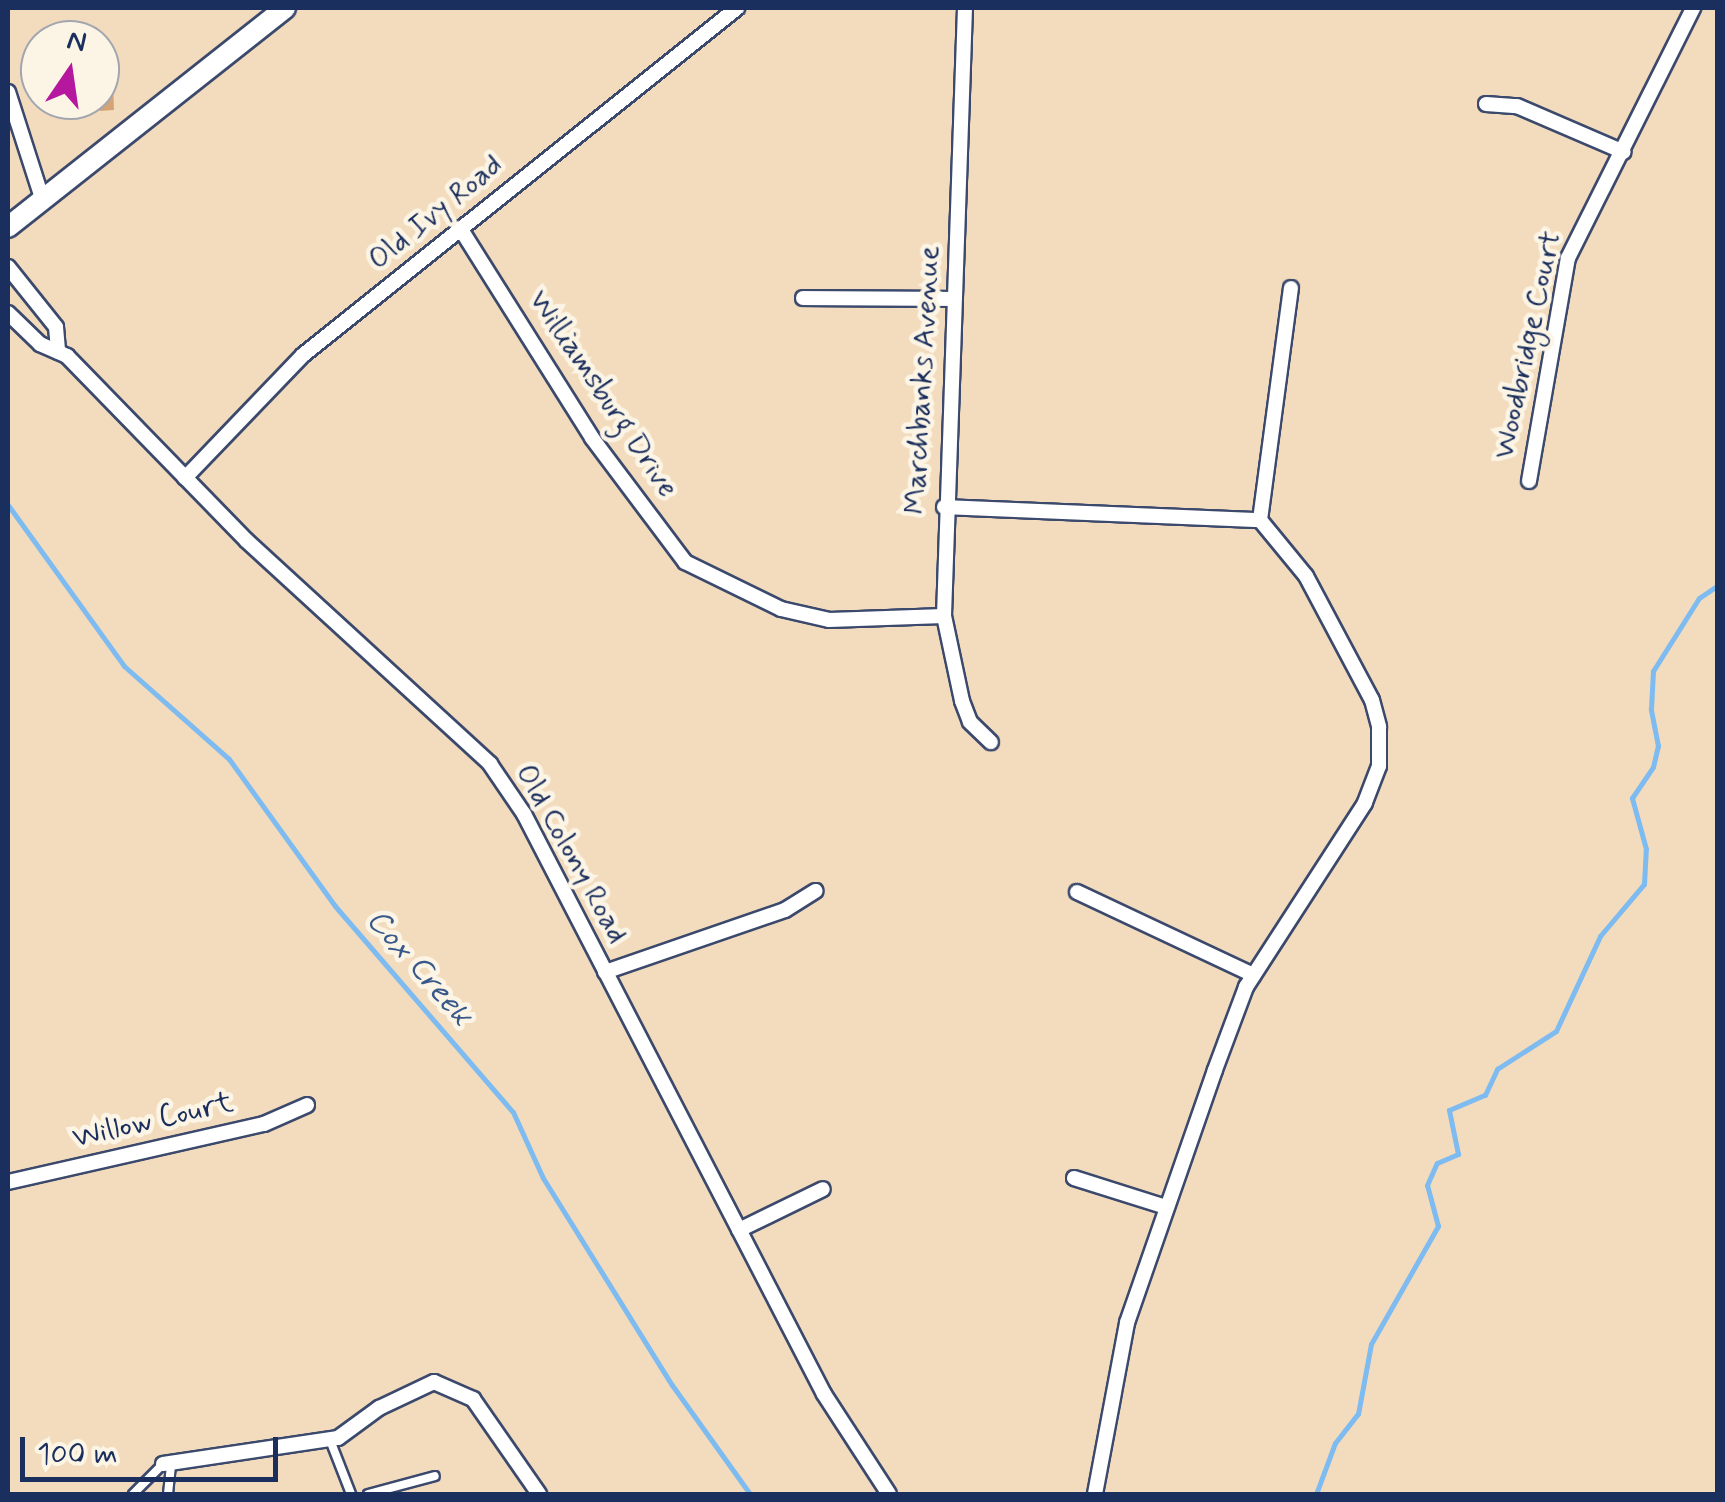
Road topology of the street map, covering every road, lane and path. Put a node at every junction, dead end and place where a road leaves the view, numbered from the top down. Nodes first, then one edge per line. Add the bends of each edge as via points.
1 (285, 8) edge
2 (738, 8) edge
3 (965, 8) edge
4 (1693, 8) edge
5 (8, 92) edge
6 (1486, 104) dead end
7 (1624, 152) junction
8 (44, 201) junction
9 (8, 227) edge
10 (460, 228) junction
11 (8, 267) edge
12 (1290, 288) dead end
13 (803, 298) dead end
14 (953, 299) junction
15 (8, 313) edge
16 (58, 352) junction
17 (185, 478) junction
18 (1528, 481) dead end
19 (944, 507) junction
20 (1260, 520) junction
21 (944, 616) junction
22 (991, 742) dead end
23 (814, 891) dead end
24 (1077, 892) dead end
25 (606, 972) junction
26 (1254, 975) junction
27 (307, 1105) dead end
28 (1074, 1178) dead end
29 (8, 1182) edge
30 (823, 1190) dead end
31 (1166, 1207) junction
32 (739, 1230) junction
33 (330, 1440) junction
34 (167, 1464) junction
35 (435, 1476) dead end
36 (133, 1494) edge
37 (168, 1494) edge
38 (350, 1494) edge
39 (368, 1494) edge
40 (539, 1494) edge
41 (889, 1494) edge
42 (1094, 1494) edge

1 - 8 street
2 - 10 street, Old Ivy Road
3 - 14 street, Marchbanks Avenue
4 - 7 street, Woodbridge Court
5 - 8 street
6 - 7 street via 1517,106
7 - 18 street, Woodbridge Court via 1592,200 1568,258
8 - 9 street
10 - 17 street, Old Ivy Road via 303,355
10 - 21 street, Williamsburg Drive via 592,438 685,562 781,609 813,616
11 - 16 street, Old Colony Road via 56,328
12 - 20 street
13 - 14 street
14 - 19 street, Marchbanks Avenue
15 - 16 street, Old Colony Road
16 - 17 street, Old Colony Road
17 - 25 street, Old Colony Road via 490,764
19 - 20 street
19 - 21 street, Marchbanks Avenue
20 - 26 street via 1306,576 1372,700 1380,746 1365,803
21 - 22 street, Marchbanks Avenue via 962,701 970,722
23 - 25 street via 785,910
24 - 26 street
25 - 32 street, Old Colony Road
26 - 31 street
27 - 29 street, Willow Court via 264,1124
28 - 31 street
30 - 32 street
31 - 42 street via 1126,1324
32 - 41 street, Old Colony Road via 824,1394
33 - 34 street
33 - 38 lane
33 - 40 street via 434,1382 450,1386 473,1400
34 - 36 lane
34 - 37 lane
35 - 39 lane

